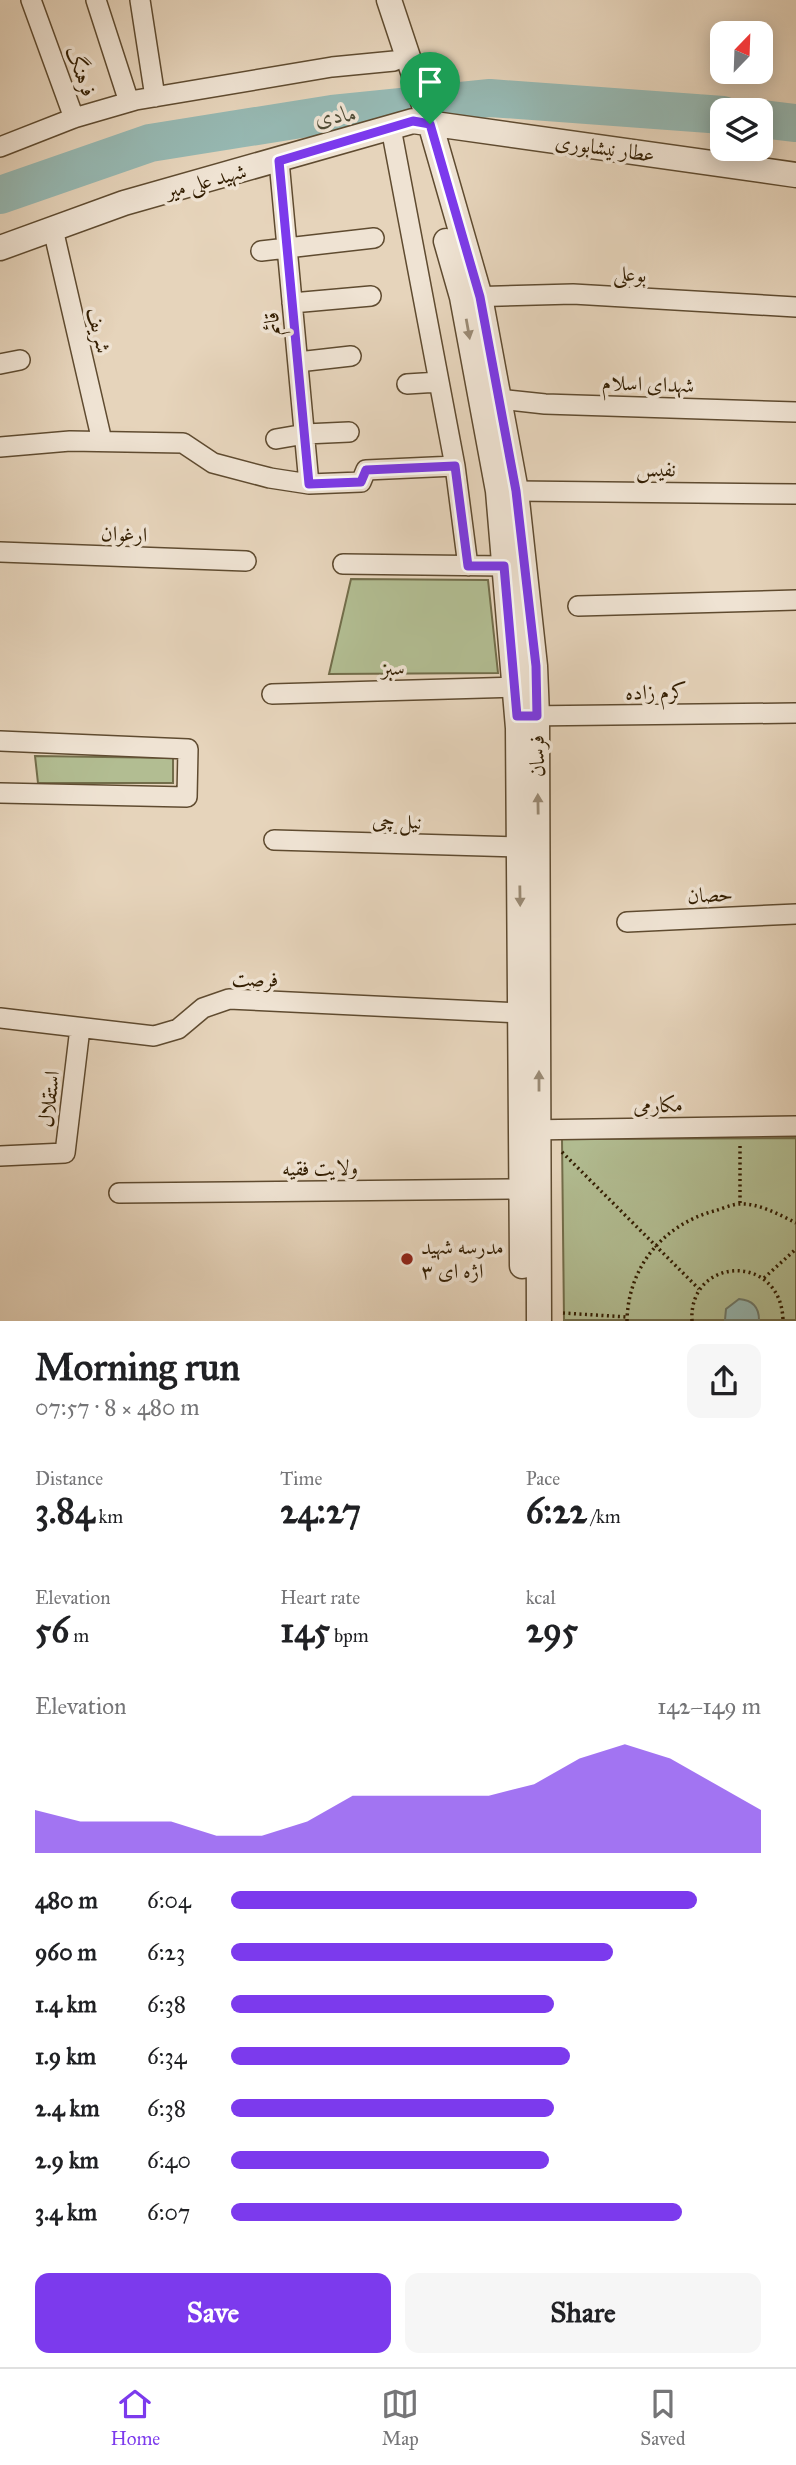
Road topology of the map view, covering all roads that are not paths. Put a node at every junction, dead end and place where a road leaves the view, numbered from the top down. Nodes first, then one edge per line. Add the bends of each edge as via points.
1 (31, 0) edge
2 (96, 0) edge
3 (140, 0) edge
4 (371, 0) edge
5 (389, 0) edge
6 (402, 67) junction
7 (155, 97) junction
8 (129, 102) junction
9 (74, 118) junction
10 (411, 124) junction
11 (0, 147) edge
12 (279, 161) junction
13 (796, 174) edge
14 (53, 229) junction
15 (374, 238) dead end
16 (0, 248) edge
17 (288, 249) junction
18 (261, 251) dead end
19 (371, 296) dead end
20 (471, 297) junction
21 (292, 303) junction
22 (796, 307) edge
23 (351, 356) dead end
24 (20, 360) dead end
25 (298, 362) junction
26 (0, 364) edge
27 (439, 382) junction
28 (407, 384) dead end
29 (499, 399) junction
30 (796, 412) edge
31 (349, 432) dead end
32 (305, 434) junction
33 (276, 439) dead end
34 (102, 442) junction
35 (0, 447) edge
36 (455, 466) junction
37 (309, 484) junction
38 (516, 491) junction
39 (796, 494) edge
40 (0, 552) edge
41 (246, 561) dead end
42 (342, 564) dead end
43 (468, 566) junction
44 (504, 566) junction
45 (796, 600) edge
46 (578, 606) dead end
47 (515, 687) junction
48 (272, 694) dead end
49 (796, 713) edge
50 (527, 716) junction
51 (0, 741) edge
52 (0, 793) edge
53 (274, 840) dead end
54 (519, 847) junction
55 (796, 914) edge
56 (627, 922) dead end
57 (520, 1013) junction
58 (0, 1018) edge
59 (80, 1028) junction
60 (796, 1126) edge
61 (530, 1129) junction
62 (0, 1156) edge
63 (522, 1189) junction
64 (119, 1193) dead end
65 (549, 1317) edge
66 (522, 1321) edge

1 - 9 street, فرهنگ
2 - 8 street
3 - 7 street
4 - 6 street, فرسان
5 - 6 street, فرسان
6 - 7 street via 332,66
6 - 10 street, فرسان
7 - 8 street
8 - 9 street
9 - 11 street
10 - 12 street, شهید علی میر
10 - 13 street, عطار نیشابوری
10 - 20 street, فرسان
10 - 27 street
12 - 14 street, شهید علی میر via 124,203
12 - 17 street, قائم
14 - 16 street, شهید علی میر
14 - 34 street, شریف
15 - 17 street
17 - 18 street
17 - 21 street, قائم
19 - 21 street
20 - 22 street, بوعلی via 573,294
20 - 29 street, فرسان
20 -> 44 street, فرسان
21 - 25 street, قائم
23 - 25 street
24 - 26 street
25 - 32 street, قائم
27 - 28 street
27 - 36 street
29 - 30 street, شهدای اسلام
29 - 38 street, فرسان
31 - 32 street
32 - 33 street
32 - 37 street, قائم
34 - 35 street
34 - 37 street via 183,443 213,463
36 - 37 street via 366,470 361,482
36 - 43 street
38 - 39 street, نفیس
38 - 50 street, فرسان via 536,666
40 - 41 street, ارغوان
42 - 43 street
43 - 44 street
44 - 47 street, فرسان
45 - 46 street
47 - 48 street, سبز
47 - 50 street, فرسان
49 - 50 street, کرم زاده
50 - 54 street, فرسان
61 -> 50 street, فرسان
51 - 52 street via 188,749 187,797
53 - 54 street, نیل چی
54 -> 57 street, فرسان
55 - 56 street, حصان
57 - 59 street, فرصت via 229,999 203,1008 178,1029 154,1036
57 - 61 street, فرسان
58 - 59 street, فرصت
59 - 62 street, استقلال via 65,1153
60 - 61 street, مکارمی
61 - 63 street, فرسان
61 - 65 street, فرسان
63 - 64 street, ولایت فقیه
63 - 66 street, فرسان

